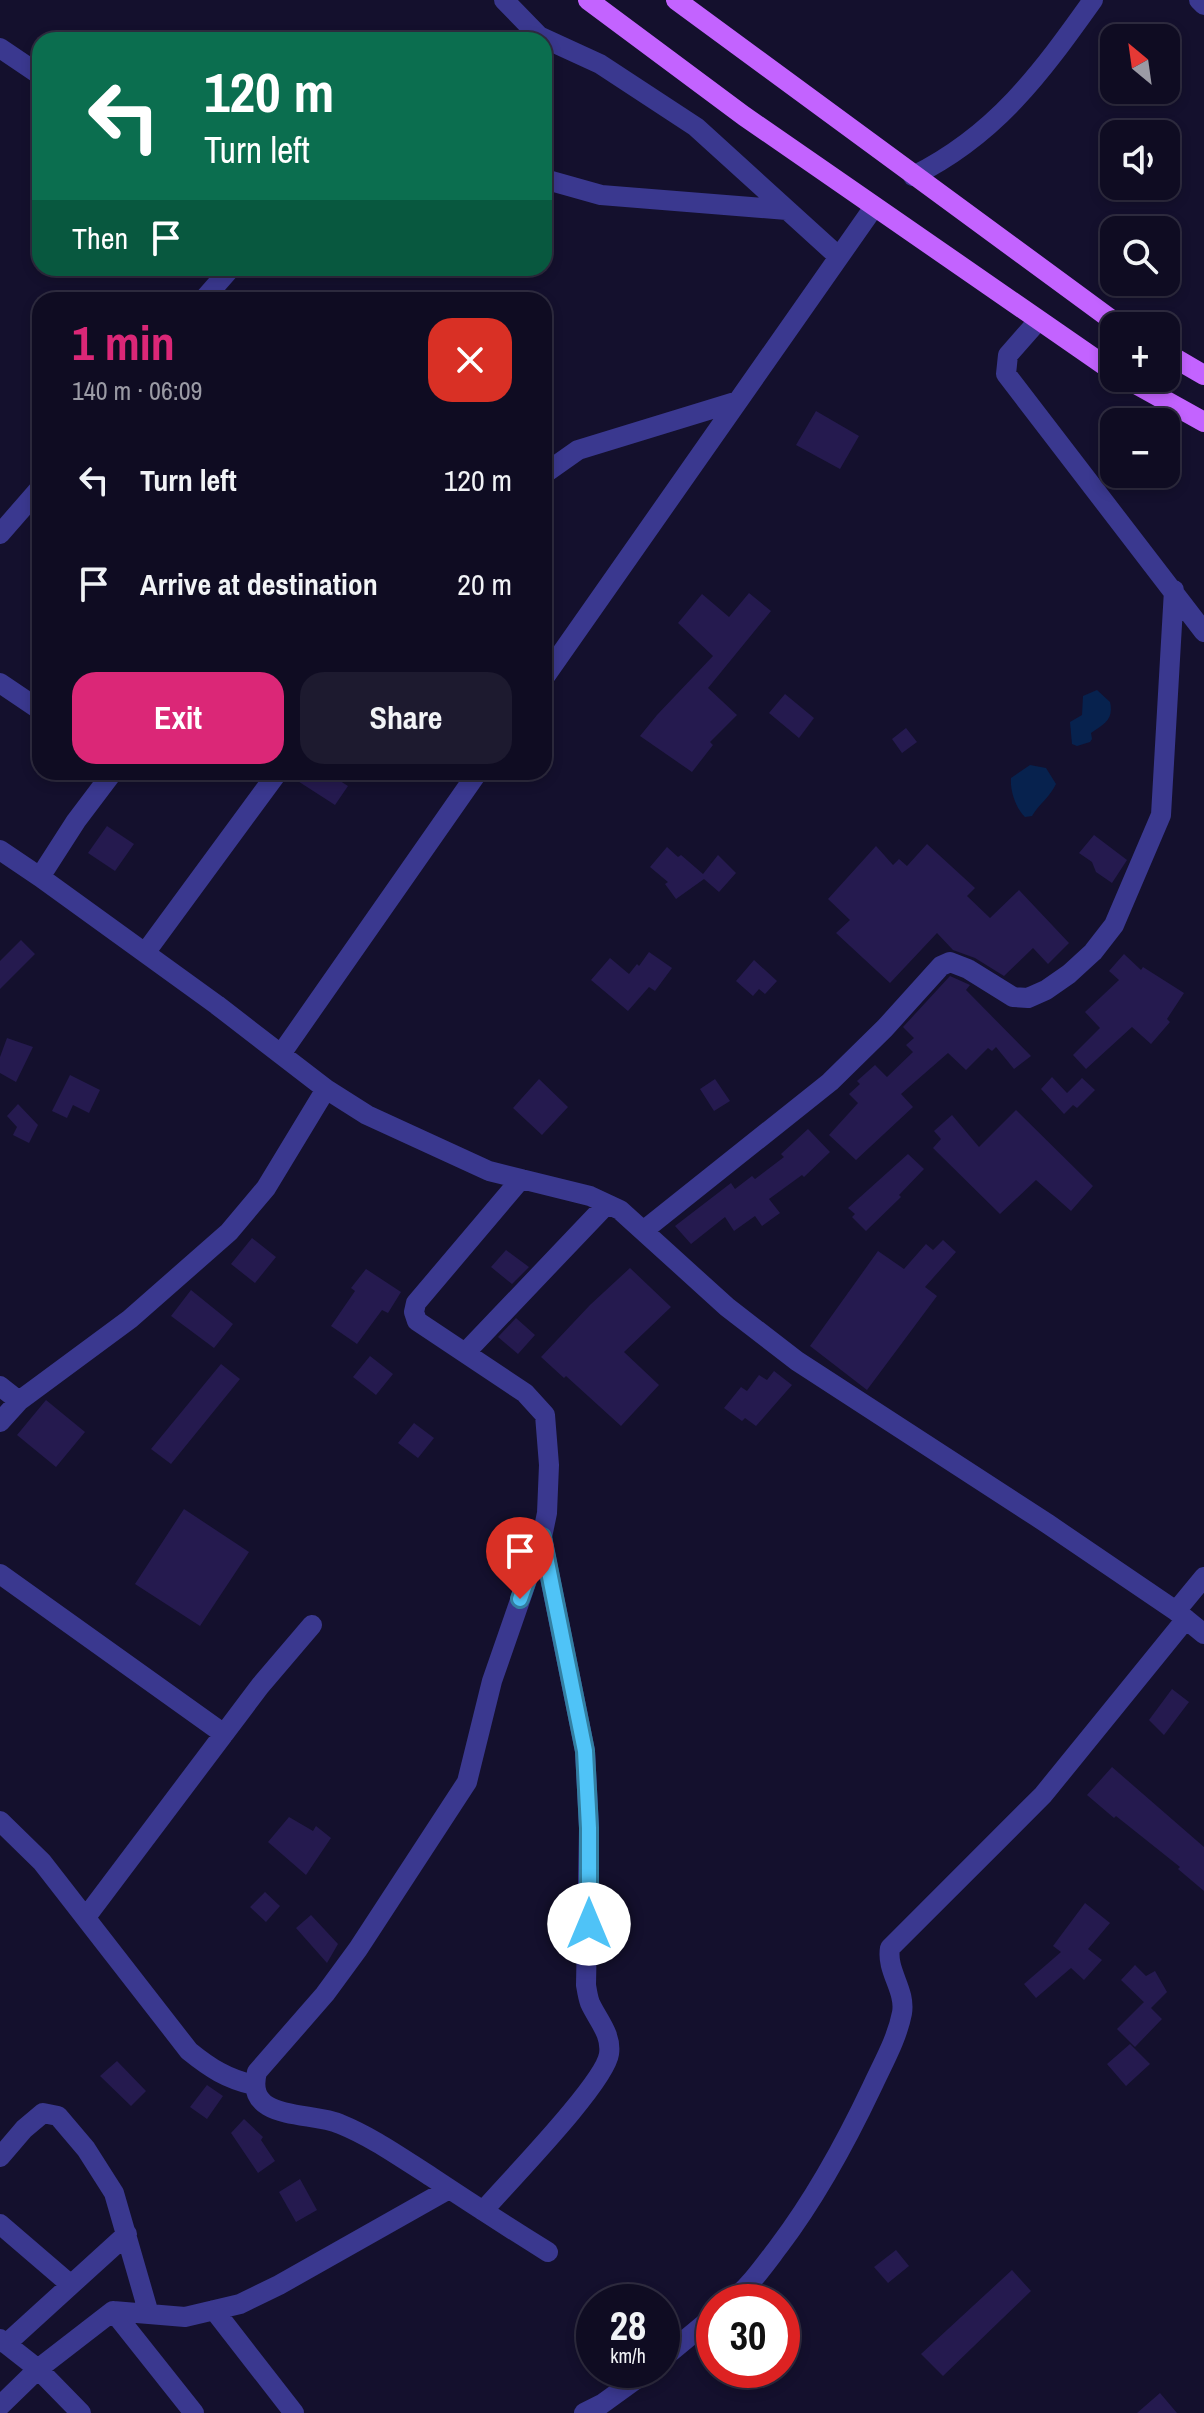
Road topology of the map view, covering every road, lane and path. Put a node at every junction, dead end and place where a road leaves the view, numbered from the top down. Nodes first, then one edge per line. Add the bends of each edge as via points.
1 (504, 0) edge
2 (588, 0) edge
3 (678, 0) edge
4 (1093, 0) edge
5 (1199, 0) edge
6 (1204, 5) edge
7 (535, 32) edge
8 (552, 42) edge
9 (0, 48) edge
10 (32, 70) edge
11 (913, 176) junction
12 (552, 181) edge
13 (874, 207) junction
14 (787, 210) junction
15 (839, 257) junction
16 (224, 276) edge
17 (210, 292) edge
18 (1101, 312) edge
19 (1038, 321) junction
20 (1180, 361) edge
21 (1100, 363) edge
22 (1204, 375) edge
23 (1150, 392) edge
24 (738, 401) junction
25 (1204, 422) edge
26 (552, 468) edge
27 (32, 497) edge
28 (0, 534) edge
29 (1174, 590) junction
30 (1204, 632) edge
31 (552, 667) edge
32 (0, 683) edge
33 (32, 705) edge
34 (107, 780) edge
35 (272, 780) edge
36 (472, 780) edge
37 (0, 850) edge
38 (40, 877) junction
39 (145, 953) junction
40 (281, 1054) junction
41 (326, 1089) junction
42 (521, 1179) junction
43 (607, 1204) junction
44 (643, 1231) junction
45 (466, 1352) junction
46 (0, 1386) edge
47 (19, 1401) junction
48 (0, 1422) edge
49 (542, 1537) junction
50 (0, 1574) edge
51 (1204, 1577) edge
52 (1181, 1615) junction
53 (312, 1625) dead end
54 (1204, 1634) edge
55 (224, 1734) junction
56 (0, 1821) edge
57 (86, 1917) junction
58 (254, 2085) junction
59 (0, 2157) edge
60 (449, 2189) junction
61 (483, 2211) junction
62 (0, 2224) edge
63 (127, 2234) junction
64 (548, 2252) dead end
65 (750, 2284) edge
66 (71, 2285) junction
67 (214, 2310) junction
68 (113, 2311) junction
69 (149, 2314) junction
70 (696, 2331) edge
71 (3, 2342) edge
72 (680, 2344) edge
73 (38, 2369) junction
74 (624, 2388) edge
75 (0, 2406) edge
76 (81, 2413) edge
77 (194, 2413) edge
78 (294, 2413) edge
79 (585, 2413) edge

1 - 7 street
2 - 13 main road
3 - 11 main road
4 - 11 street via 1003,113 949,158
5 - 6 street
8 - 14 street via 600,64 696,127
9 - 10 street
11 - 18 main road
12 - 14 street via 601,195
13 - 15 street
13 - 19 main road
14 - 15 street
15 - 24 street
16 - 17 street
19 - 21 main road
19 - 29 street via 1008,355 1006,374
20 - 22 main road
23 - 25 main road
24 - 26 street via 578,450
24 - 31 street
27 - 28 street
29 - 30 street
29 - 44 street via 1161,815 1114,925 1093,952 1058,982 1028,998 1013,997 950,962 941,966 830,1082
32 - 33 street
34 - 38 street
35 - 39 street
36 - 40 street
37 - 38 street
38 - 39 street
39 - 40 street
40 - 41 street
41 - 42 street via 367,1115 489,1171
41 - 47 street via 266,1188 229,1232 130,1319
42 - 43 street
42 - 45 street via 416,1303 417,1321
43 - 44 street
43 - 45 street
44 - 52 street via 797,1361
45 - 49 street via 525,1393 545,1415 549,1465
46 - 47 street
47 - 48 street
49 - 58 street via 492,1681 467,1782 358,1949 257,2072
49 - 61 street via 585,1751 586,1985 609,2043 609,2056 596,2082
50 - 55 street
51 - 52 street
52 - 54 street
52 - 65 street via 1043,1795 890,1948 888,1961 903,2010 892,2044 810,2205
53 - 55 street
55 - 57 street
56 - 57 street
57 - 58 street via 189,2051 214,2071
58 - 60 street via 267,2107 326,2117 363,2133
59 - 63 street via 43,2113 58,2116 114,2193
60 - 61 street
60 - 67 street via 279,2285
61 - 64 street
62 - 66 street
63 - 66 street
63 - 69 street
66 - 71 street
67 - 69 street via 185,2317
67 - 78 street
68 - 69 street
68 - 73 street
68 - 77 street
70 - 72 street
71 - 73 street
73 - 75 street
73 - 76 street
74 - 79 street

